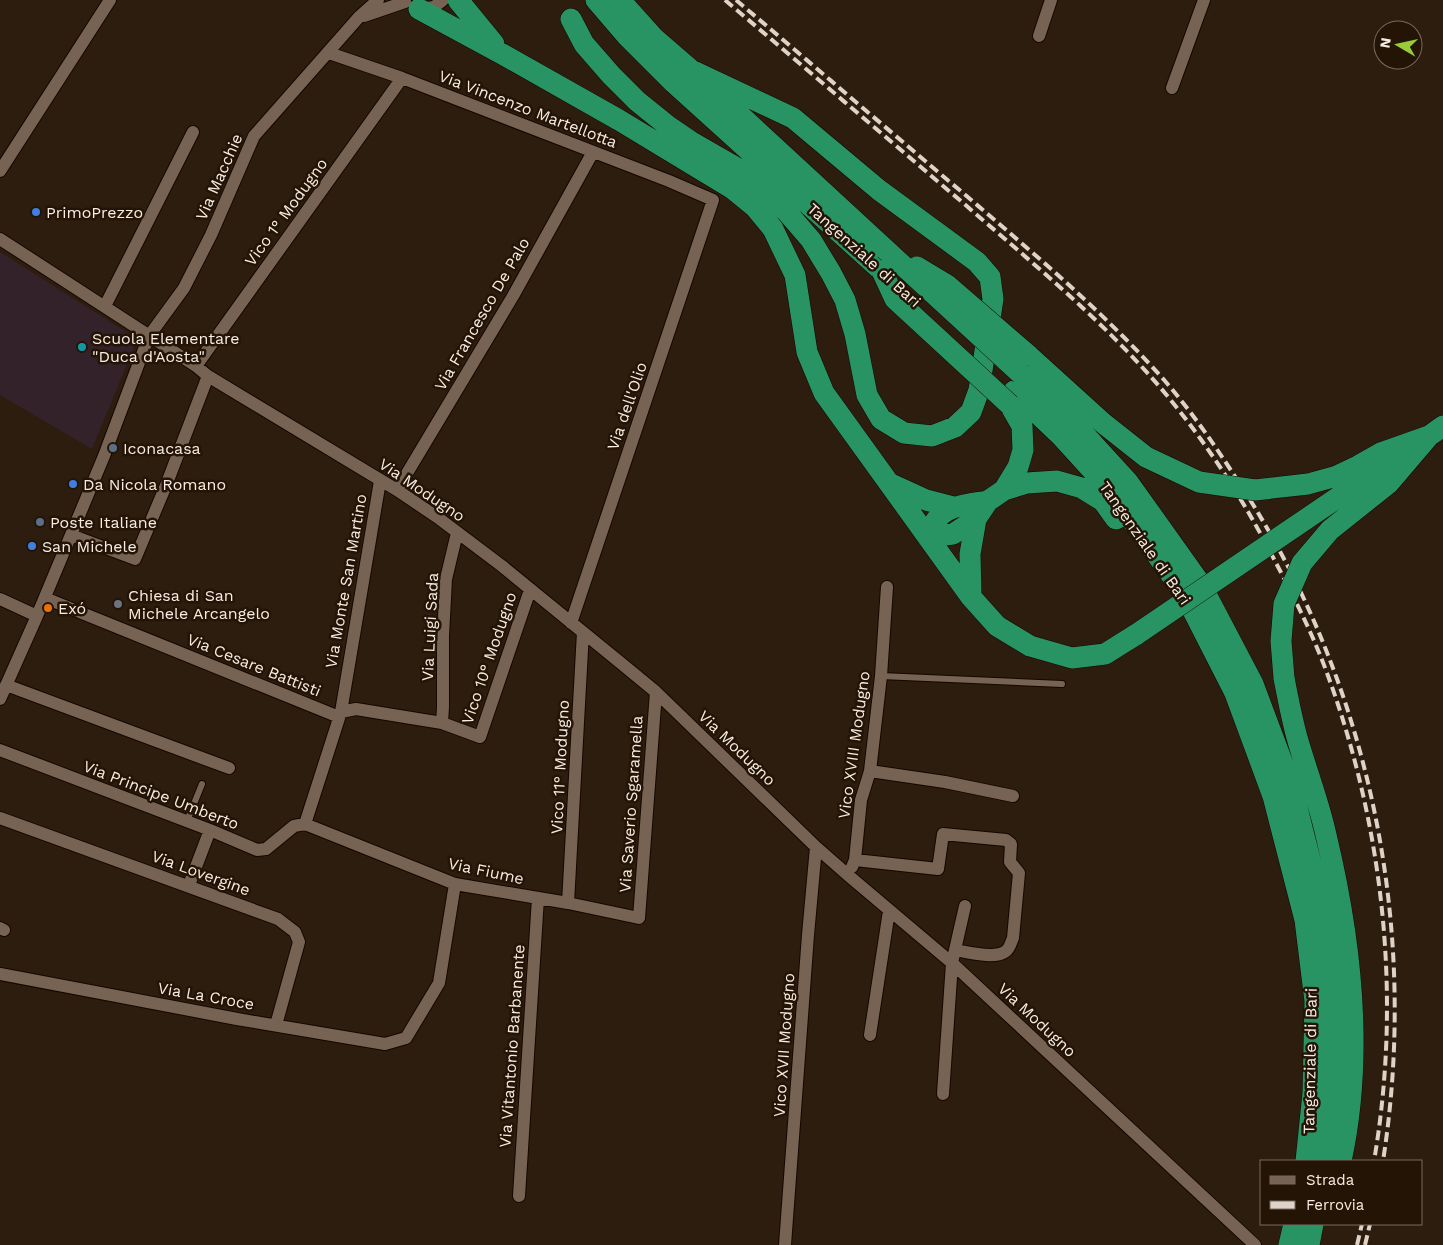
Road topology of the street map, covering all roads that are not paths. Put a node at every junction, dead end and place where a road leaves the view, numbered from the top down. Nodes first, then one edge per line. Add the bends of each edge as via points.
1 (110, 0) edge
2 (378, 0) edge
3 (444, 0) edge
4 (458, 0) edge
5 (620, 0) edge
6 (1051, 0) edge
7 (1204, 0) edge
8 (597, 2) edge
9 (409, 4) edge
10 (359, 17) junction
11 (570, 19) dead end
12 (1039, 36) dead end
13 (648, 45) junction
14 (329, 53) junction
15 (504, 55) junction
16 (691, 70) junction
17 (402, 78) junction
18 (1172, 88) dead end
19 (193, 132) dead end
20 (592, 152) junction
21 (0, 172) edge
22 (713, 200) joint
23 (0, 239) edge
24 (105, 306) junction
25 (149, 336) junction
26 (196, 366) junction
27 (208, 376) junction
28 (1018, 381) junction
29 (1436, 431) edge
30 (380, 481) junction
31 (888, 483) junction
32 (397, 490) junction
33 (996, 496) junction
34 (953, 507) junction
35 (976, 519) junction
36 (457, 533) junction
37 (71, 534) junction
38 (928, 537) junction
39 (887, 588) dead end
40 (530, 590) junction
41 (1184, 593) junction
42 (971, 597) junction
43 (45, 598) junction
44 (0, 599) edge
45 (37, 616) junction
46 (571, 623) junction
47 (583, 632) junction
48 (881, 676) junction
49 (6, 677) edge
50 (1062, 684) dead end
51 (656, 692) junction
52 (0, 699) edge
53 (340, 714) junction
54 (442, 723) junction
55 (480, 737) joint
56 (0, 750) edge
57 (229, 768) dead end
58 (870, 771) junction
59 (202, 784) dead end
60 (1013, 796) dead end
61 (0, 818) edge
62 (187, 821) junction
63 (305, 824) junction
64 (210, 830) junction
65 (816, 847) junction
66 (855, 860) junction
67 (849, 876) junction
68 (455, 884) junction
69 (188, 885) junction
70 (538, 898) junction
71 (568, 903) junction
72 (965, 906) dead end
73 (890, 911) junction
74 (638, 918) joint
75 (954, 957) junction
76 (0, 974) edge
77 (276, 1026) junction
78 (870, 1035) dead end
79 (943, 1094) dead end
80 (1306, 1160) edge
81 (1324, 1160) edge
82 (1341, 1160) edge
83 (519, 1196) dead end
84 (1294, 1225) edge
85 (1253, 1244) edge
86 (786, 1245) edge
87 (1289, 1245) edge

1 - 21 street
2 - 10 street, Via Macchie
3 - 9 street via 427,10
4 - 15 highway
5 - 13 highway, Tangenziale di Bari
6 - 12 street
7 - 18 street
8 - 13 highway, Tangenziale di Bari
9 - 10 street
9 - 15 highway
10 - 14 street, Via Macchie
11 - 16 highway via 584,44 637,101 683,136 737,168 786,211 811,240 845,300 868,395 881,419 904,433 932,436 955,427 971,412 979,390 993,299 990,277 977,262 879,190 793,118
13 - 16 highway, Tangenziale di Bari
13 - 28 highway, Tangenziale di Bari, bridge via 674,83 882,270 895,299
14 - 17 street, Via Vincenzo Martellotta
14 - 25 street, Via Macchie via 254,136 211,236 184,288
15 - 31 highway via 733,189 755,207 772,229 795,275 807,352 824,393
16 - 28 highway, Tangenziale di Bari, bridge via 885,249
17 - 20 street, Via Vincenzo Martellotta
17 - 26 street, Vico 1° Modugno
19 - 24 street
20 - 22 street, Via Vincenzo Martellotta
20 - 32 street, Via Francesco De Palo via 513,296
22 - 46 street, Via dell'Olio
23 - 24 street, Via Modugno
24 - 25 street, Via Modugno
25 - 26 street, Via Modugno
25 - 37 street, Via Macchie
26 - 27 street, Via Modugno
27 - 30 street, Via Modugno
27 - 37 street via 135,560
28 - 29 highway, bridge via 1103,423 1146,457 1199,482 1255,490 1308,484 1337,476 1381,452
28 - 33 highway via 1023,450 1018,467
28 - 41 highway, Tangenziale di Bari via 1061,436 1112,492
28 - 81 highway, Tangenziale di Bari via 1075,424 1128,482 1200,583 1252,684 1292,788 1324,915 1333,1000 1332,1090
29 - 42 highway, bridge via 1105,654 1072,658 1030,646 997,626
29 - 82 highway, bridge via 1389,483 1330,530 1302,563 1284,604 1281,641 1284,678 1326,833 1342,912 1349,974 1351,1086
30 - 32 street, Via Modugno
30 - 53 street, Via Monte San Martino
31 - 34 highway via 926,500
31 - 38 highway
32 - 36 street, Via Modugno
33 - 34 highway
33 - 35 highway
33 - 41 highway via 1027,483 1057,481 1082,488 1103,501 1150,563
34 - 38 highway via 932,524
35 - 38 highway via 953,534
35 - 42 highway via 970,554
36 - 40 street, Via Modugno
36 - 54 street, Via Luigi Sada via 446,579
37 - 43 street, Via Macchie
38 - 42 highway
39 - 48 street, Vico XVIII Modugno
40 - 46 street, Via Modugno
40 - 55 street, Vico 10° Modugno
41 - 80 highway, Tangenziale di Bari via 1235,693 1273,796 1305,920 1315,1001 1313,1093
43 - 45 street, Via Macchie
43 - 53 street, Via Cesare Battisti
44 - 45 street
45 - 49 street, Via Macchie
46 - 47 street, Via Modugno
47 - 51 street, Via Modugno
47 - 71 street, Vico 11° Modugno
48 - 50 lane
48 - 58 street, Vico XVIII Modugno
49 - 52 street, Via Macchie
49 - 57 street
51 - 65 street, Via Modugno
51 - 74 street, Via Saverio Sgaramella
53 - 54 street, Via Cesare Battisti via 356,709
53 - 63 street, Via Monte San Martino
54 - 55 street, Via Cesare Battisti
56 - 62 street, Via Principe Umberto
58 - 60 street
58 - 66 street, Vico XVIII Modugno via 861,800
59 - 62 lane
61 - 69 street, Via Lovergine
62 - 64 street, Via Principe Umberto
63 - 64 street, Via Principe Umberto via 294,826 266,849 257,850
63 - 68 street, Via Fiume
64 - 69 street
65 - 67 street, Via Modugno
65 - 86 street, Vico XVII Modugno
66 - 67 street, Vico XVIII Modugno
66 - 75 street via 938,870 942,834 1006,840 1011,844 1010,862 1019,873 1013,938 1009,947 997,955
67 - 73 street, Via Modugno
68 - 70 street, Via Fiume
68 - 77 street, Via La Croce via 439,983 406,1038 385,1044
69 - 77 street, Via Lovergine via 278,919 295,932 299,942
70 - 71 street, Via Fiume
70 - 83 street, Via Vitantonio Barbanente
71 - 74 street, Via Fiume
72 - 75 street
73 - 75 street, Via Modugno
73 - 78 street
75 - 79 street
75 - 85 street, Via Modugno
76 - 77 street, Via La Croce
84 - 87 highway

